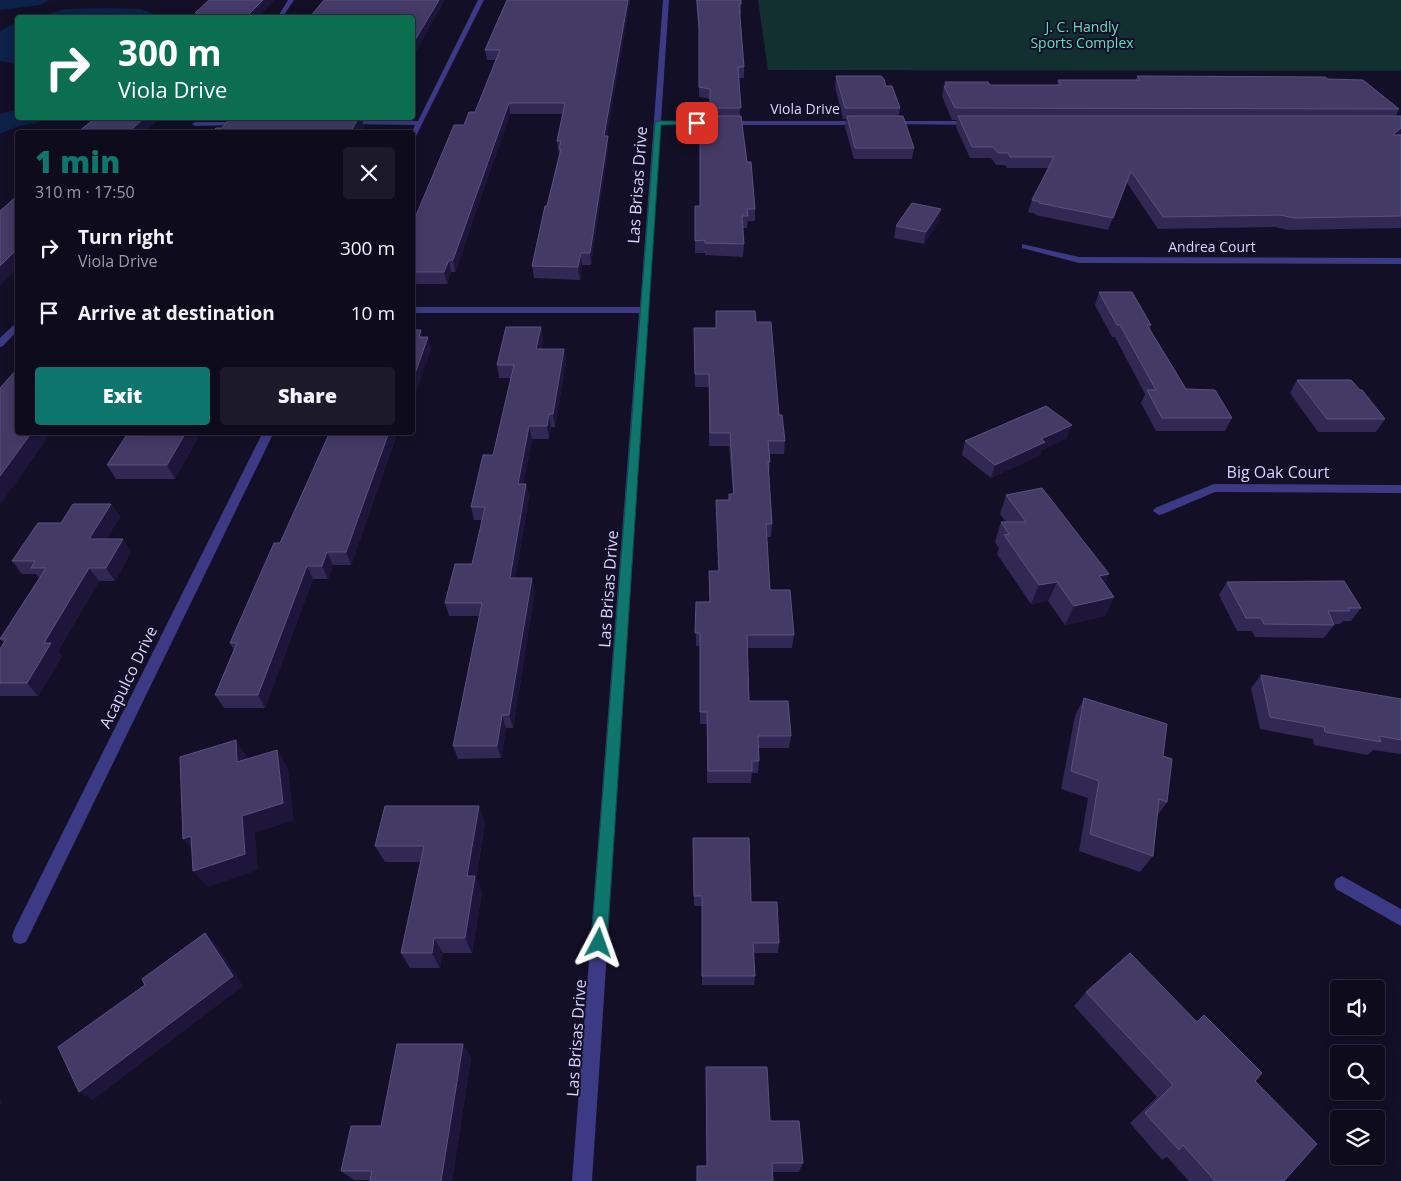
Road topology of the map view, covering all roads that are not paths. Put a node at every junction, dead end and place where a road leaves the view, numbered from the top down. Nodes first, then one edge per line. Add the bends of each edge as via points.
1 (291, 0) edge
2 (481, 0) edge
3 (666, 0) edge
4 (281, 15) edge
5 (198, 120) edge
6 (420, 123) junction
7 (658, 123) junction
8 (866, 123) edge
9 (876, 123) edge
10 (985, 123) edge
11 (253, 124) edge
12 (342, 124) edge
13 (415, 133) edge
14 (1025, 246) dead end
15 (1401, 261) edge
16 (415, 310) edge
17 (644, 310) junction
18 (15, 327) edge
19 (0, 344) edge
20 (267, 435) edge
21 (1401, 489) edge
22 (1159, 511) dead end
23 (1342, 884) dead end
24 (1401, 918) edge
25 (20, 936) dead end
26 (582, 1181) edge

1 - 4 street
2 - 6 street
3 - 7 street, Las Brisas Drive
5 - 11 street via 193,126
6 - 12 street
6 - 13 street
7 - 8 street, Viola Drive
7 - 17 street, Las Brisas Drive
9 - 10 street
14 - 15 street, Andrea Court via 1079,260
16 - 17 street
17 - 26 street, Las Brisas Drive
18 - 19 street
20 - 25 street, Acapulco Drive
21 - 22 street, Big Oak Court via 1214,488
23 - 24 street

